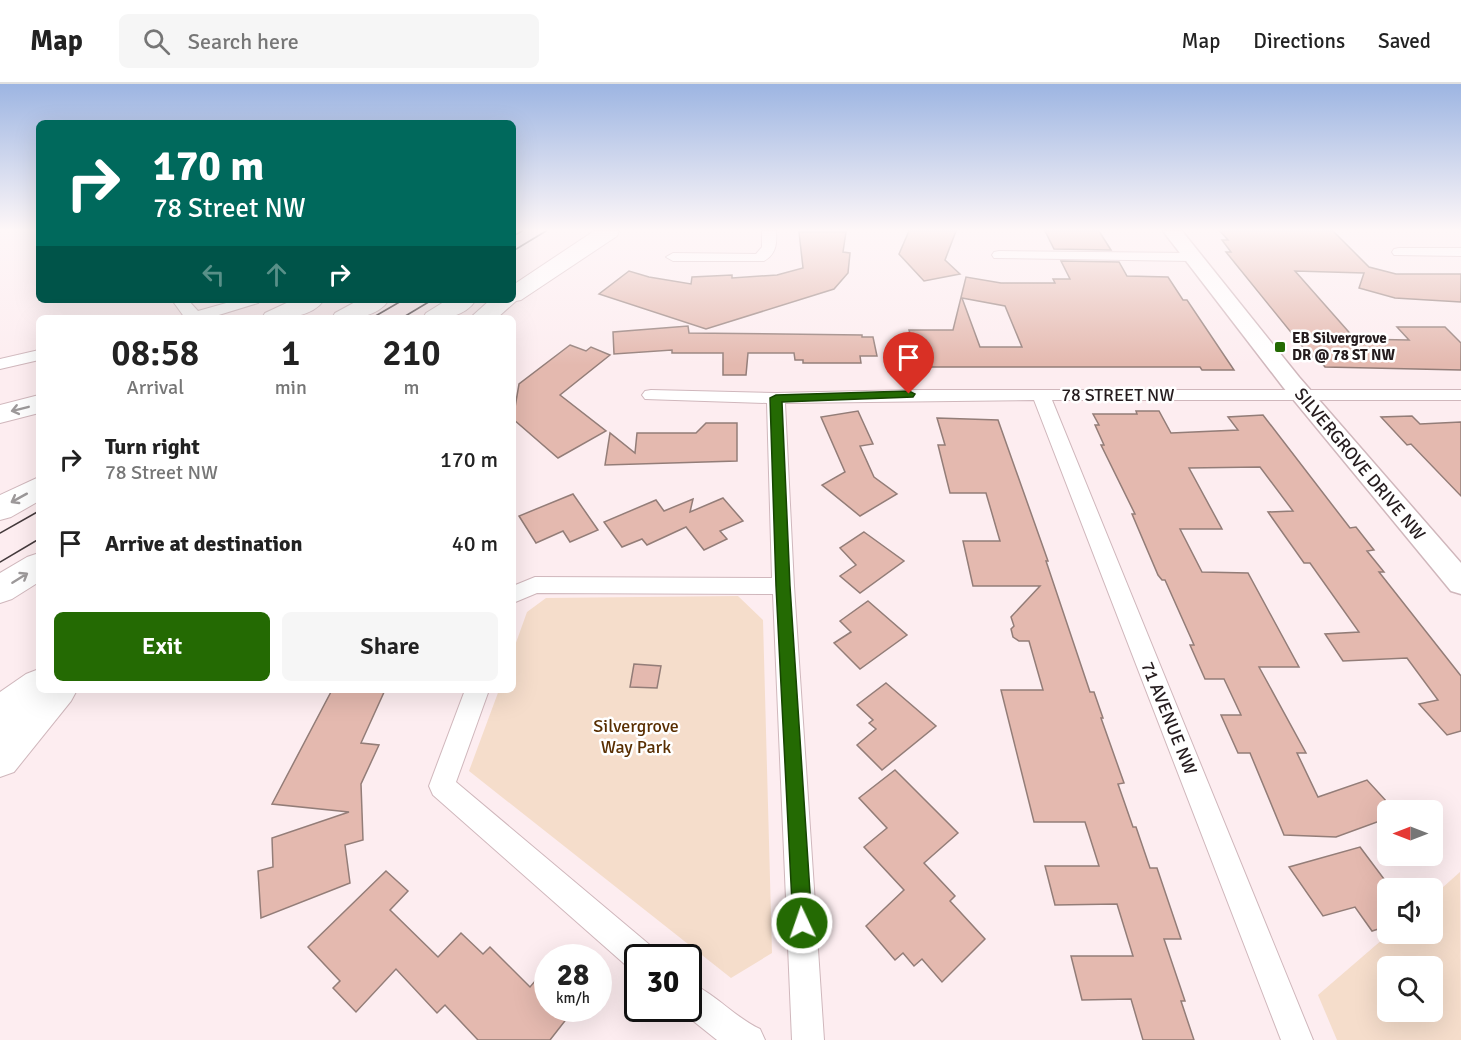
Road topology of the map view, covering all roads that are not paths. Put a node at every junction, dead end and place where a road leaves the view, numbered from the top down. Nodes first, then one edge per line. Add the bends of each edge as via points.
1 (542, 276) edge
2 (1206, 276) edge
3 (516, 293) edge
4 (182, 303) edge
5 (243, 303) edge
6 (306, 303) edge
7 (372, 303) edge
8 (459, 303) edge
9 (501, 303) edge
10 (192, 315) edge
11 (204, 315) edge
12 (280, 315) edge
13 (350, 315) edge
14 (440, 315) edge
15 (486, 315) edge
16 (36, 356) edge
17 (0, 364) edge
18 (651, 395) dead end
19 (1041, 395) junction
20 (1461, 395) edge
21 (1302, 396) junction
22 (776, 398) junction
23 (36, 405) edge
24 (0, 414) edge
25 (36, 490) edge
26 (0, 509) edge
27 (36, 568) edge
28 (1461, 583) edge
29 (783, 586) junction
30 (0, 590) edge
31 (516, 594) edge
32 (36, 687) edge
33 (55, 693) edge
34 (476, 693) edge
35 (0, 714) edge
36 (0, 759) edge
37 (625, 944) edge
38 (702, 1008) edge
39 (749, 1040) edge
40 (808, 1040) edge
41 (1297, 1040) edge

1 - 3 highway
2 - 21 street, SILVERGROVE DRIVE NW
4 - 10 street
5 - 11 street
6 - 12 highway
7 - 13 highway
8 - 14 highway
9 - 15 highway
16 - 17 street
18 - 22 street, 78 STREET NW
19 - 21 street, 78 STREET NW
19 - 22 street, 78 STREET NW
19 - 41 street, 71 AVENUE NW
20 - 21 street, 78 STREET NW
21 - 28 street, SILVERGROVE DRIVE NW
22 - 29 street
23 -> 24 highway
25 -> 26 highway
30 -> 27 highway
29 - 31 street via 535,585
29 - 40 street
32 - 35 highway
33 - 36 highway
34 - 37 street via 442,786
38 - 39 street via 733,1033

